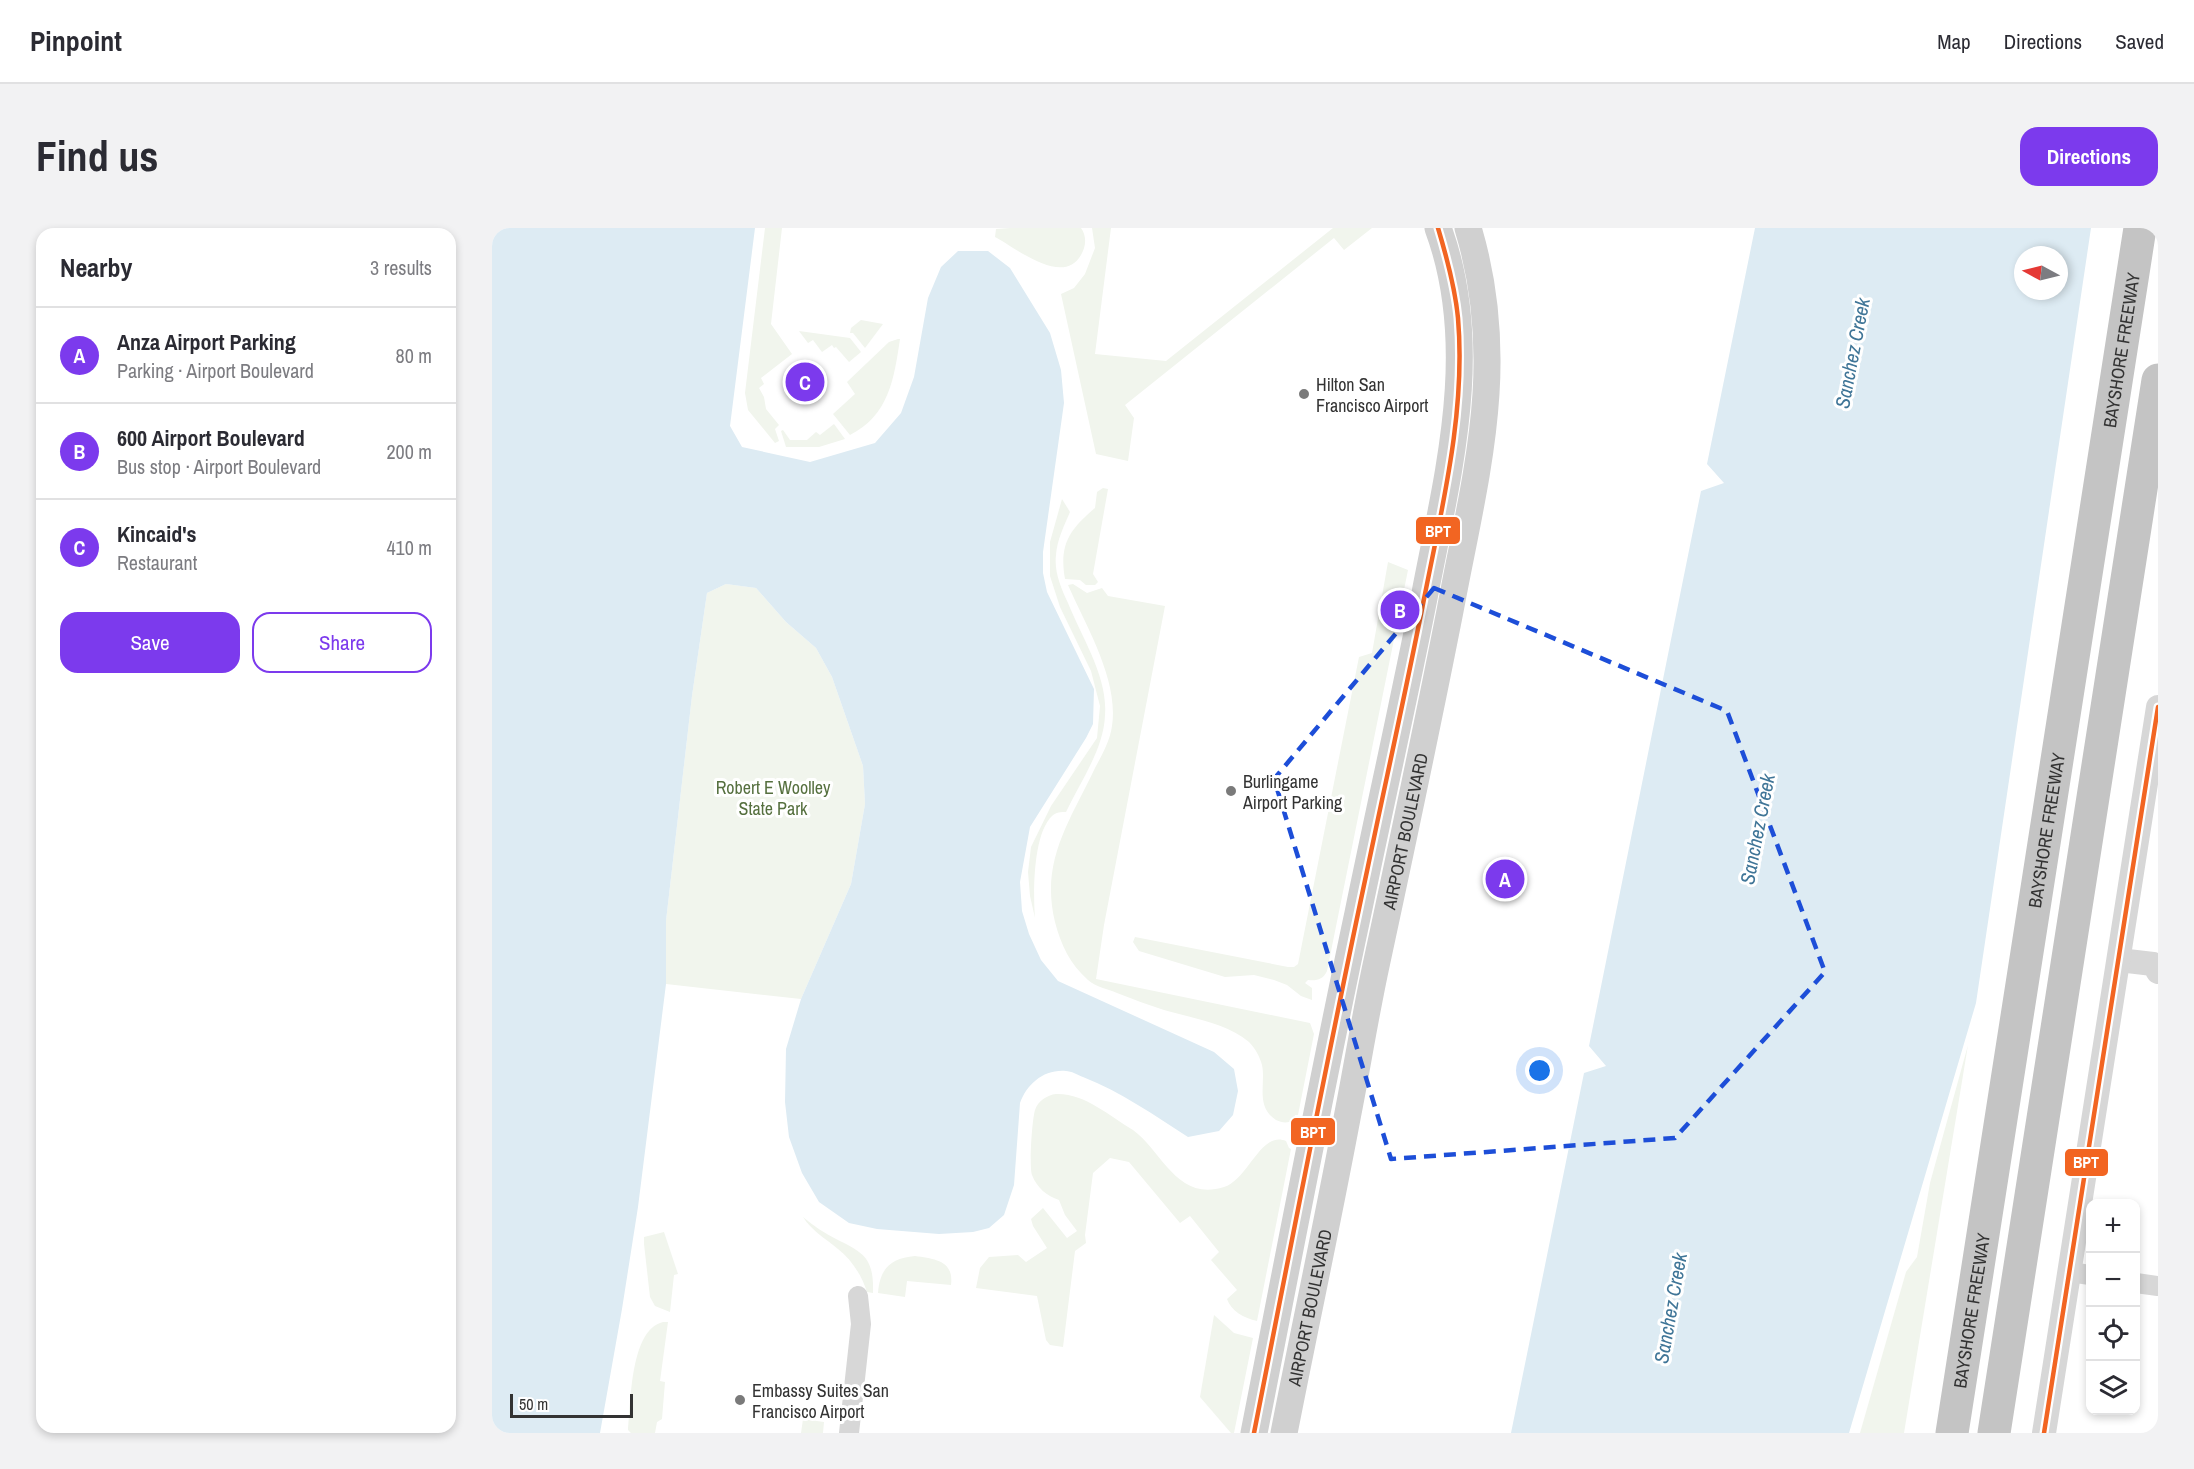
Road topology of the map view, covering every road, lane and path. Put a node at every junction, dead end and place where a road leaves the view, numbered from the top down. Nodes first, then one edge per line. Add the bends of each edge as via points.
1 (1438, 228) edge
2 (1468, 228) edge
3 (2140, 228) edge
4 (2158, 380) edge
5 (2158, 707) edge
6 (1396, 733) junction
7 (1423, 738) junction
8 (1370, 855) junction
9 (1398, 863) junction
10 (2119, 960) junction
11 (2156, 966) edge
12 (1318, 1104) junction
13 (1348, 1112) junction
14 (2080, 1273) edge
15 (2140, 1283) edge
16 (2158, 1286) edge
17 (858, 1296) dead end
18 (1274, 1329) junction
19 (1304, 1336) junction
20 (849, 1433) edge
21 (1254, 1433) edge
22 (1284, 1433) edge
23 (1952, 1433) edge
24 (1994, 1433) edge
25 (2044, 1433) edge

1 - 6 main road, AIRPORT BOULEVARD via 1458,319 1456,424
2 - 7 main road, AIRPORT BOULEVARD via 1485,300 1487,402 1482,448
3 - 23 highway, BAYSHORE FREEWAY
4 - 24 highway
5 - 10 street
6 - 7 main road
6 - 8 main road, AIRPORT BOULEVARD
7 - 9 main road, AIRPORT BOULEVARD
8 - 9 main road
8 - 12 main road, AIRPORT BOULEVARD
9 - 13 main road, AIRPORT BOULEVARD
10 - 11 street
10 - 14 street
12 - 13 main road
12 - 18 main road, AIRPORT BOULEVARD
13 - 19 main road, AIRPORT BOULEVARD
14 - 25 street
15 - 16 street
17 - 20 street via 861,1324
18 - 19 main road
18 - 21 main road, AIRPORT BOULEVARD
19 - 22 main road, AIRPORT BOULEVARD

